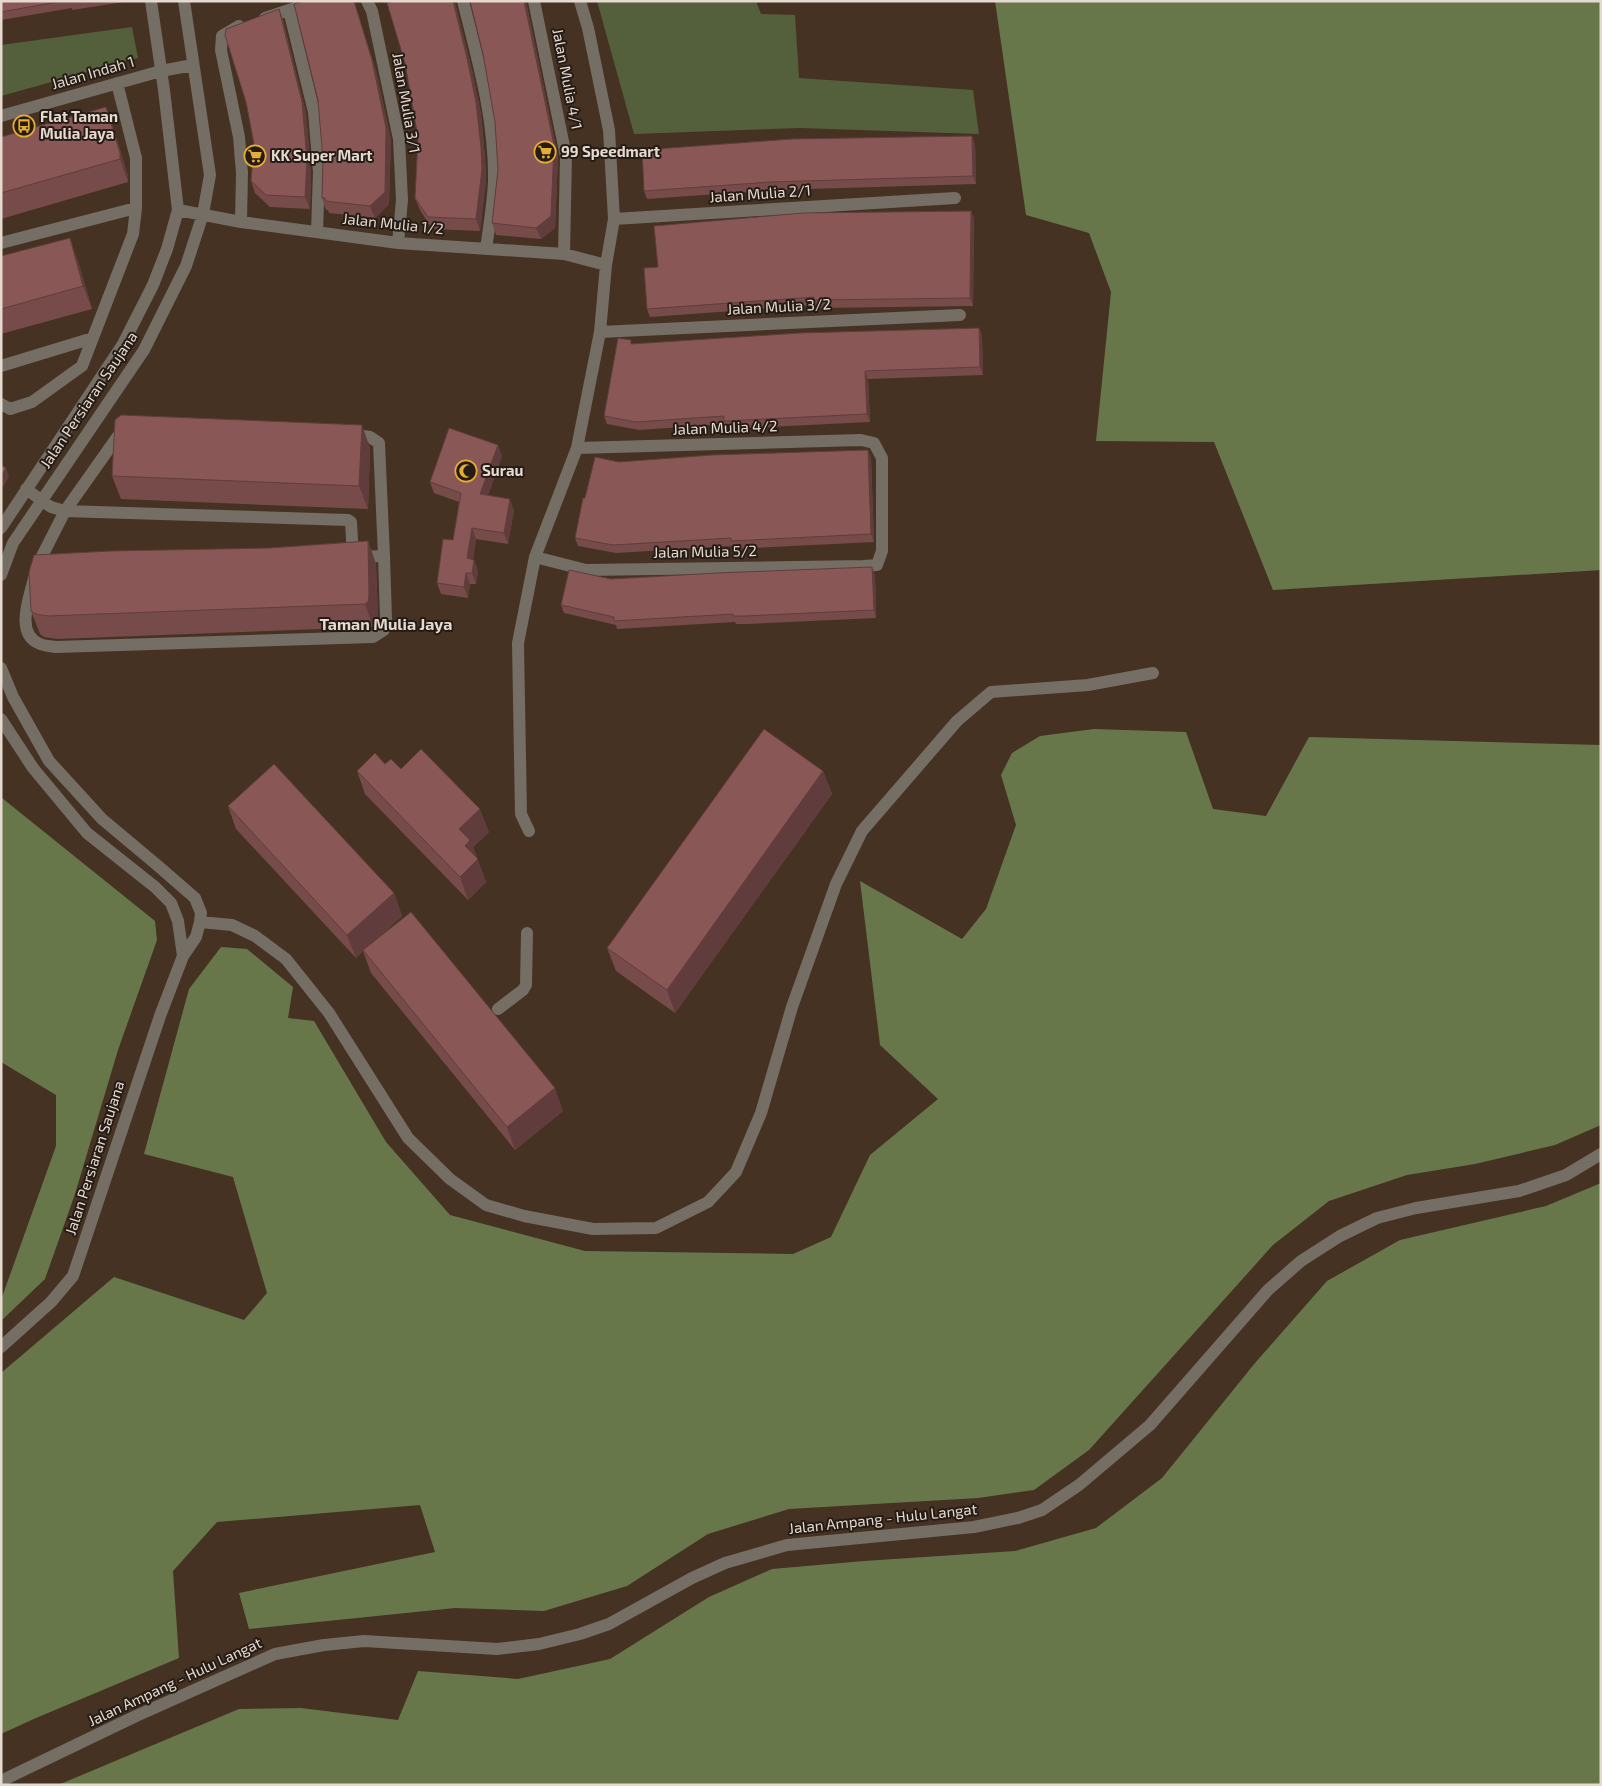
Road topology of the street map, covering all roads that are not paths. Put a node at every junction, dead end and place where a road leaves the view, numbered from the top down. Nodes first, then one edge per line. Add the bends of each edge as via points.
1 (151, 1) edge
2 (184, 1) edge
3 (316, 1) edge
4 (368, 1) edge
5 (464, 1) edge
6 (534, 1) edge
7 (580, 1) edge
8 (289, 10) junction
9 (193, 65) junction
10 (161, 71) junction
11 (117, 83) junction
12 (1, 116) edge
13 (955, 198) dead end
14 (136, 208) junction
15 (178, 210) junction
16 (203, 214) junction
17 (614, 219) junction
18 (241, 222) junction
19 (317, 232) junction
20 (1, 243) edge
21 (398, 243) junction
22 (486, 249) junction
23 (564, 254) junction
24 (606, 264) junction
25 (960, 315) dead end
26 (600, 332) junction
27 (93, 338) junction
28 (1, 366) edge
29 (1, 404) edge
30 (140, 427) edge
31 (341, 434) edge
32 (577, 448) junction
33 (23, 494) junction
34 (42, 500) junction
35 (65, 510) junction
36 (5, 523) edge
37 (384, 556) junction
38 (353, 557) junction
39 (535, 558) junction
40 (334, 559) edge
41 (877, 565) joint
42 (1, 575) edge
43 (1, 668) edge
44 (1153, 674) dead end
45 (1, 719) edge
46 (529, 831) dead end
47 (200, 922) junction
48 (527, 933) dead end
49 (183, 956) junction
50 (498, 1009) dead end
51 (1601, 1154) edge
52 (1, 1347) edge
53 (1, 1780) edge

1 - 10 street, Jalan Persiaran Saujana
2 - 9 street, Jalan Persiaran Saujana
3 - 8 street
4 - 21 street, Jalan Mulia 3/1 via 399,139 402,200
5 - 22 street via 486,90 492,135 494,182
6 - 23 street, Jalan Mulia 4/1 via 566,156
7 - 17 street via 609,130
8 - 18 street via 235,28 222,36 221,50 239,136
8 - 19 street via 314,112 319,172
9 - 10 street, Jalan Indah 1
9 - 16 street, Jalan Persiaran Saujana via 210,176
10 - 11 street, Jalan Indah 1
10 - 15 street, Jalan Persiaran Saujana
11 - 12 street, Jalan Indah 1
11 - 14 street via 121,117 136,158
13 - 17 street, Jalan Mulia 2/1
14 - 20 street
14 - 27 street via 133,234
15 - 16 street, Jalan Mulia 1/2
15 - 33 street, Jalan Persiaran Saujana via 153,285 123,344
16 - 18 street, Jalan Mulia 1/2
16 - 34 street, Jalan Persiaran Saujana via 186,266 144,350
17 - 24 street
18 - 19 street, Jalan Mulia 1/2
19 - 21 street, Jalan Mulia 1/2
21 - 22 street, Jalan Mulia 1/2
22 - 23 street, Jalan Mulia 1/2
23 - 24 street, Jalan Mulia 1/2
24 - 26 street
25 - 26 street, Jalan Mulia 3/2
26 - 32 street
27 - 28 street
27 - 29 street via 82,366 32,402 10,409
30 - 35 street via 127,429 118,436
31 - 37 street via 370,437 380,443
32 - 39 street
32 - 41 street, Jalan Mulia 4/2 via 861,440 874,443 882,458 882,551
33 - 34 street
33 - 36 street
34 - 35 street via 51,507
34 - 42 street, Jalan Persiaran Saujana via 13,543
35 - 37 street via 25,618 31,637 39,644 56,647 373,636 384,630 386,619
35 - 38 street via 348,520 352,522
37 - 38 street
38 - 40 street
39 - 41 street, Jalan Mulia 5/2 via 586,570
39 - 46 street via 518,643 521,814
43 - 47 street via 13,697 49,761 102,819 195,898
44 - 47 street via 1088,685 991,692 957,721 862,831 836,884 792,1007 761,1114 736,1172 708,1202 656,1228 593,1230 486,1205 450,1179 408,1138 329,1013 286,959 255,936 232,926
45 - 49 street, Jalan Persiaran Saujana via 33,768 87,833 171,903 178,921
47 - 49 street, Jalan Persiaran Saujana via 196,936
48 - 50 street via 526,986
49 - 52 street, Jalan Persiaran Saujana via 73,1276 51,1302
51 - 53 street, Jalan Ampang - Hulu Langat via 1566,1175 1519,1191 1416,1208 1377,1218 1340,1236 1302,1261 1268,1290 1150,1425 1079,1485 1042,1510 974,1527 787,1545 725,1563 609,1624 539,1644 497,1649 364,1641 275,1654

